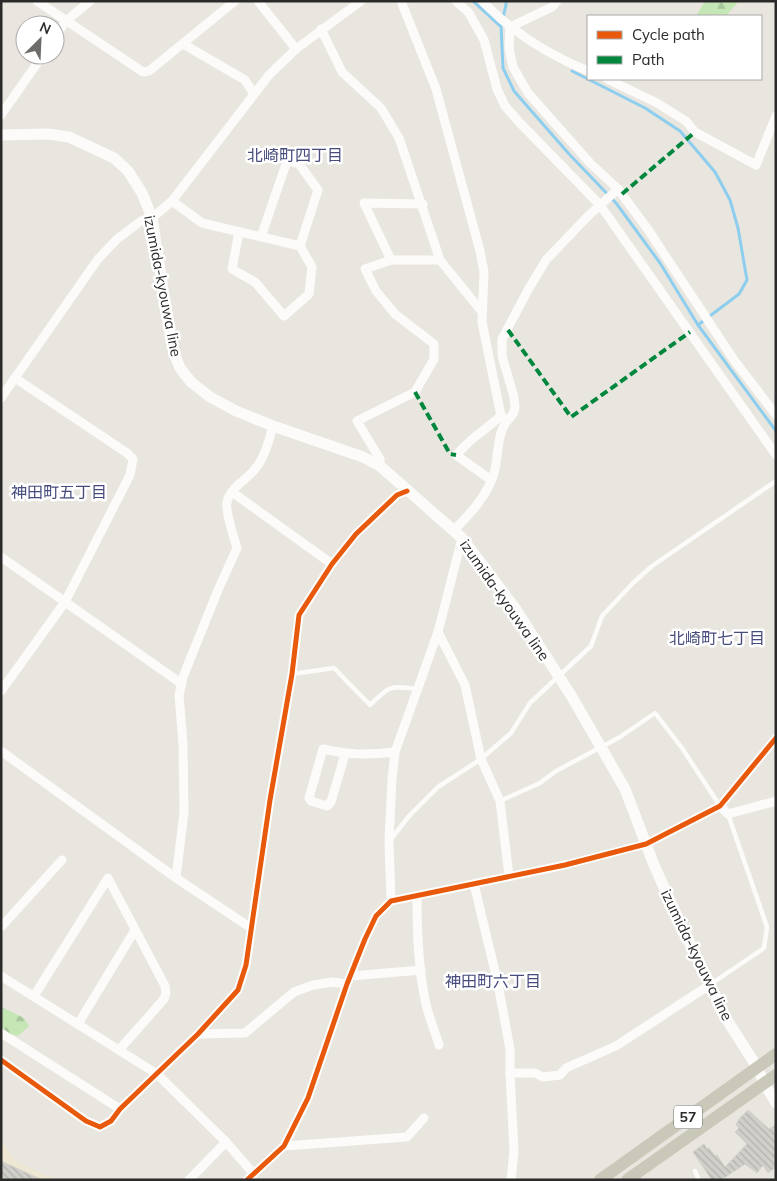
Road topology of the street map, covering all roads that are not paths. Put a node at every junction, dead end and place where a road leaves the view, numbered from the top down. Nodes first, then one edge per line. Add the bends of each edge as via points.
1 (37, 1) edge
2 (90, 1) edge
3 (235, 1) edge
4 (258, 1) edge
5 (361, 1) edge
6 (401, 1) edge
7 (456, 1) edge
8 (482, 1) edge
9 (557, 1) edge
10 (66, 21) junction
11 (510, 27) junction
12 (321, 29) junction
13 (183, 44) junction
14 (296, 49) junction
15 (35, 65) edge
16 (587, 70) edge
17 (609, 80) edge
18 (254, 94) junction
19 (2, 112) edge
20 (776, 116) edge
21 (1, 135) edge
22 (616, 191) junction
23 (172, 201) junction
24 (423, 204) junction
25 (600, 205) junction
26 (152, 218) junction
27 (239, 232) junction
28 (261, 237) junction
29 (300, 246) junction
30 (390, 260) junction
31 (440, 260) junction
32 (482, 312) junction
33 (15, 378) junction
34 (1, 398) edge
35 (776, 415) edge
36 (504, 419) junction
37 (273, 426) junction
38 (776, 455) edge
39 (380, 466) junction
40 (491, 480) junction
41 (776, 481) edge
42 (407, 491) junction
43 (232, 492) junction
44 (458, 534) junction
45 (1, 557) edge
46 (332, 564) junction
47 (65, 602) junction
48 (438, 632) junction
49 (292, 674) junction
50 (559, 676) junction
51 (182, 684) junction
52 (417, 689) junction
53 (1, 691) edge
54 (776, 738) edge
55 (601, 748) junction
56 (1, 751) edge
57 (395, 752) junction
58 (345, 754) junction
59 (481, 759) junction
60 (500, 801) junction
61 (776, 801) edge
62 (720, 806) junction
63 (728, 814) junction
64 (390, 841) junction
65 (646, 844) junction
66 (62, 860) dead end
67 (509, 876) junction
68 (176, 878) junction
69 (474, 884) junction
70 (417, 896) junction
71 (390, 901) junction
72 (1, 927) edge
73 (251, 928) junction
74 (135, 930) junction
75 (421, 970) junction
76 (1, 976) edge
77 (349, 980) junction
78 (711, 984) junction
79 (34, 996) junction
80 (78, 1024) junction
81 (1, 1033) edge
82 (198, 1034) junction
83 (439, 1045) dead end
84 (119, 1050) junction
85 (776, 1054) edge
86 (1, 1060) edge
87 (757, 1067) junction
88 (510, 1073) junction
89 (157, 1074) junction
90 (776, 1075) edge
91 (764, 1083) junction
92 (776, 1103) edge
93 (120, 1109) junction
94 (424, 1118) dead end
95 (226, 1142) junction
96 (284, 1146) junction
97 (695, 1171) dead end
98 (250, 1177) edge
99 (189, 1180) edge
100 (511, 1180) edge
101 (600, 1180) edge
102 (627, 1180) edge
103 (700, 1180) edge

1 - 10 street
2 - 10 street
3 - 13 street
4 - 14 street
5 - 12 street
6 - 32 street via 436,89 480,252 484,272
7 - 25 street via 469,14 484,40 505,106
8 - 11 street
9 - 11 street via 552,7
10 - 13 street via 143,72 149,71
11 - 16 street
11 - 22 street via 508,48 513,67 528,93
12 - 14 street
12 - 24 street via 342,72 381,108 400,138
13 - 18 street via 246,80
14 - 18 street
15 - 19 street
17 - 20 street via 657,103 686,121 695,132 756,166
18 - 23 street
21 - 26 main road, izumida-kyouwa line via 48,134 69,138 114,158 138,186
22 - 25 street
22 - 35 street via 648,231 734,360
23 - 26 street
23 - 27 street via 202,223
24 - 30 street via 364,203
24 - 31 street
25 - 36 street via 546,260 502,339 502,356 515,408 513,414
25 - 38 street
26 - 33 street via 141,221 98,259
26 - 37 main road, izumida-kyouwa line via 167,316 180,368 210,397
27 - 28 street
27 - 29 street via 232,269 255,282 284,316 309,294 312,267
28 - 29 street
28 - 29 street via 287,161 293,162 299,164 318,190
30 - 31 street
30 - 39 street via 365,269 376,291 395,314 434,344 434,359 414,392 357,421 380,460
31 - 32 street
32 - 36 street
33 - 34 street
33 - 47 street via 133,459 130,475
36 - 40 street
36 - 40 street via 470,441 456,455
37 - 39 main road, izumida-kyouwa line
37 - 43 street via 255,470
39 - 42 main road, izumida-kyouwa line
40 - 44 street
41 - 50 lane via 645,572 602,616 591,646
42 - 44 main road, izumida-kyouwa line
42 - 46 street via 397,495 356,534
43 - 46 street
43 - 51 street via 227,502 236,548
44 - 48 street
44 - 50 main road, izumida-kyouwa line via 515,608
45 - 47 street
46 - 49 street via 299,615
47 - 51 street
47 - 53 street
48 - 52 street
48 - 59 street via 465,685
49 - 52 lane via 334,668 370,704 386,689
49 - 73 street
50 - 55 main road, izumida-kyouwa line
50 - 59 lane via 530,703 511,733
51 - 68 street via 179,695 184,812
52 - 57 street
54 - 62 street
55 - 60 lane
55 - 62 lane via 655,713
55 - 65 main road, izumida-kyouwa line via 625,789
56 - 68 street
57 - 58 street
57 - 64 street
58 - 58 street via 322,749 309,798 311,801 327,806 331,802
59 - 60 street
59 - 64 lane via 438,787
60 - 67 street
61 - 63 street
62 - 63 street
62 - 65 street
63 - 78 lane via 767,927 764,948
64 - 71 street
65 - 67 street
65 - 78 main road, izumida-kyouwa line
66 - 72 street
67 - 69 street
68 - 73 street
69 - 70 street
69 - 88 street via 498,984 510,1049
70 - 71 street
70 - 75 street
71 - 77 street via 376,916
73 - 82 street via 246,965 238,990
74 - 79 street via 108,878
74 - 80 street
74 - 84 street via 166,992 164,999
75 - 77 street
75 - 83 street via 426,1005
76 - 79 street
77 - 82 street via 313,985 294,992 245,1033
77 - 96 street via 308,1098
78 - 87 main road, izumida-kyouwa line via 727,1020
78 - 88 street via 616,1046 566,1068 560,1075 543,1077 535,1073
79 - 80 street
80 - 84 street
81 - 93 street
82 - 89 street
84 - 89 street
85 - 87 main road, 57
86 - 93 street via 86,1121 100,1126 111,1121
87 - 91 main road, izumida-kyouwa line
87 - 101 main road, 57
88 - 100 street via 514,1152
89 - 93 street
89 - 95 street
90 - 91 main road, 57
91 - 92 main road, izumida-kyouwa line
91 - 102 main road, 57
94 - 96 street via 407,1137
95 - 98 street
95 - 99 street
96 - 98 street
97 - 103 lane

